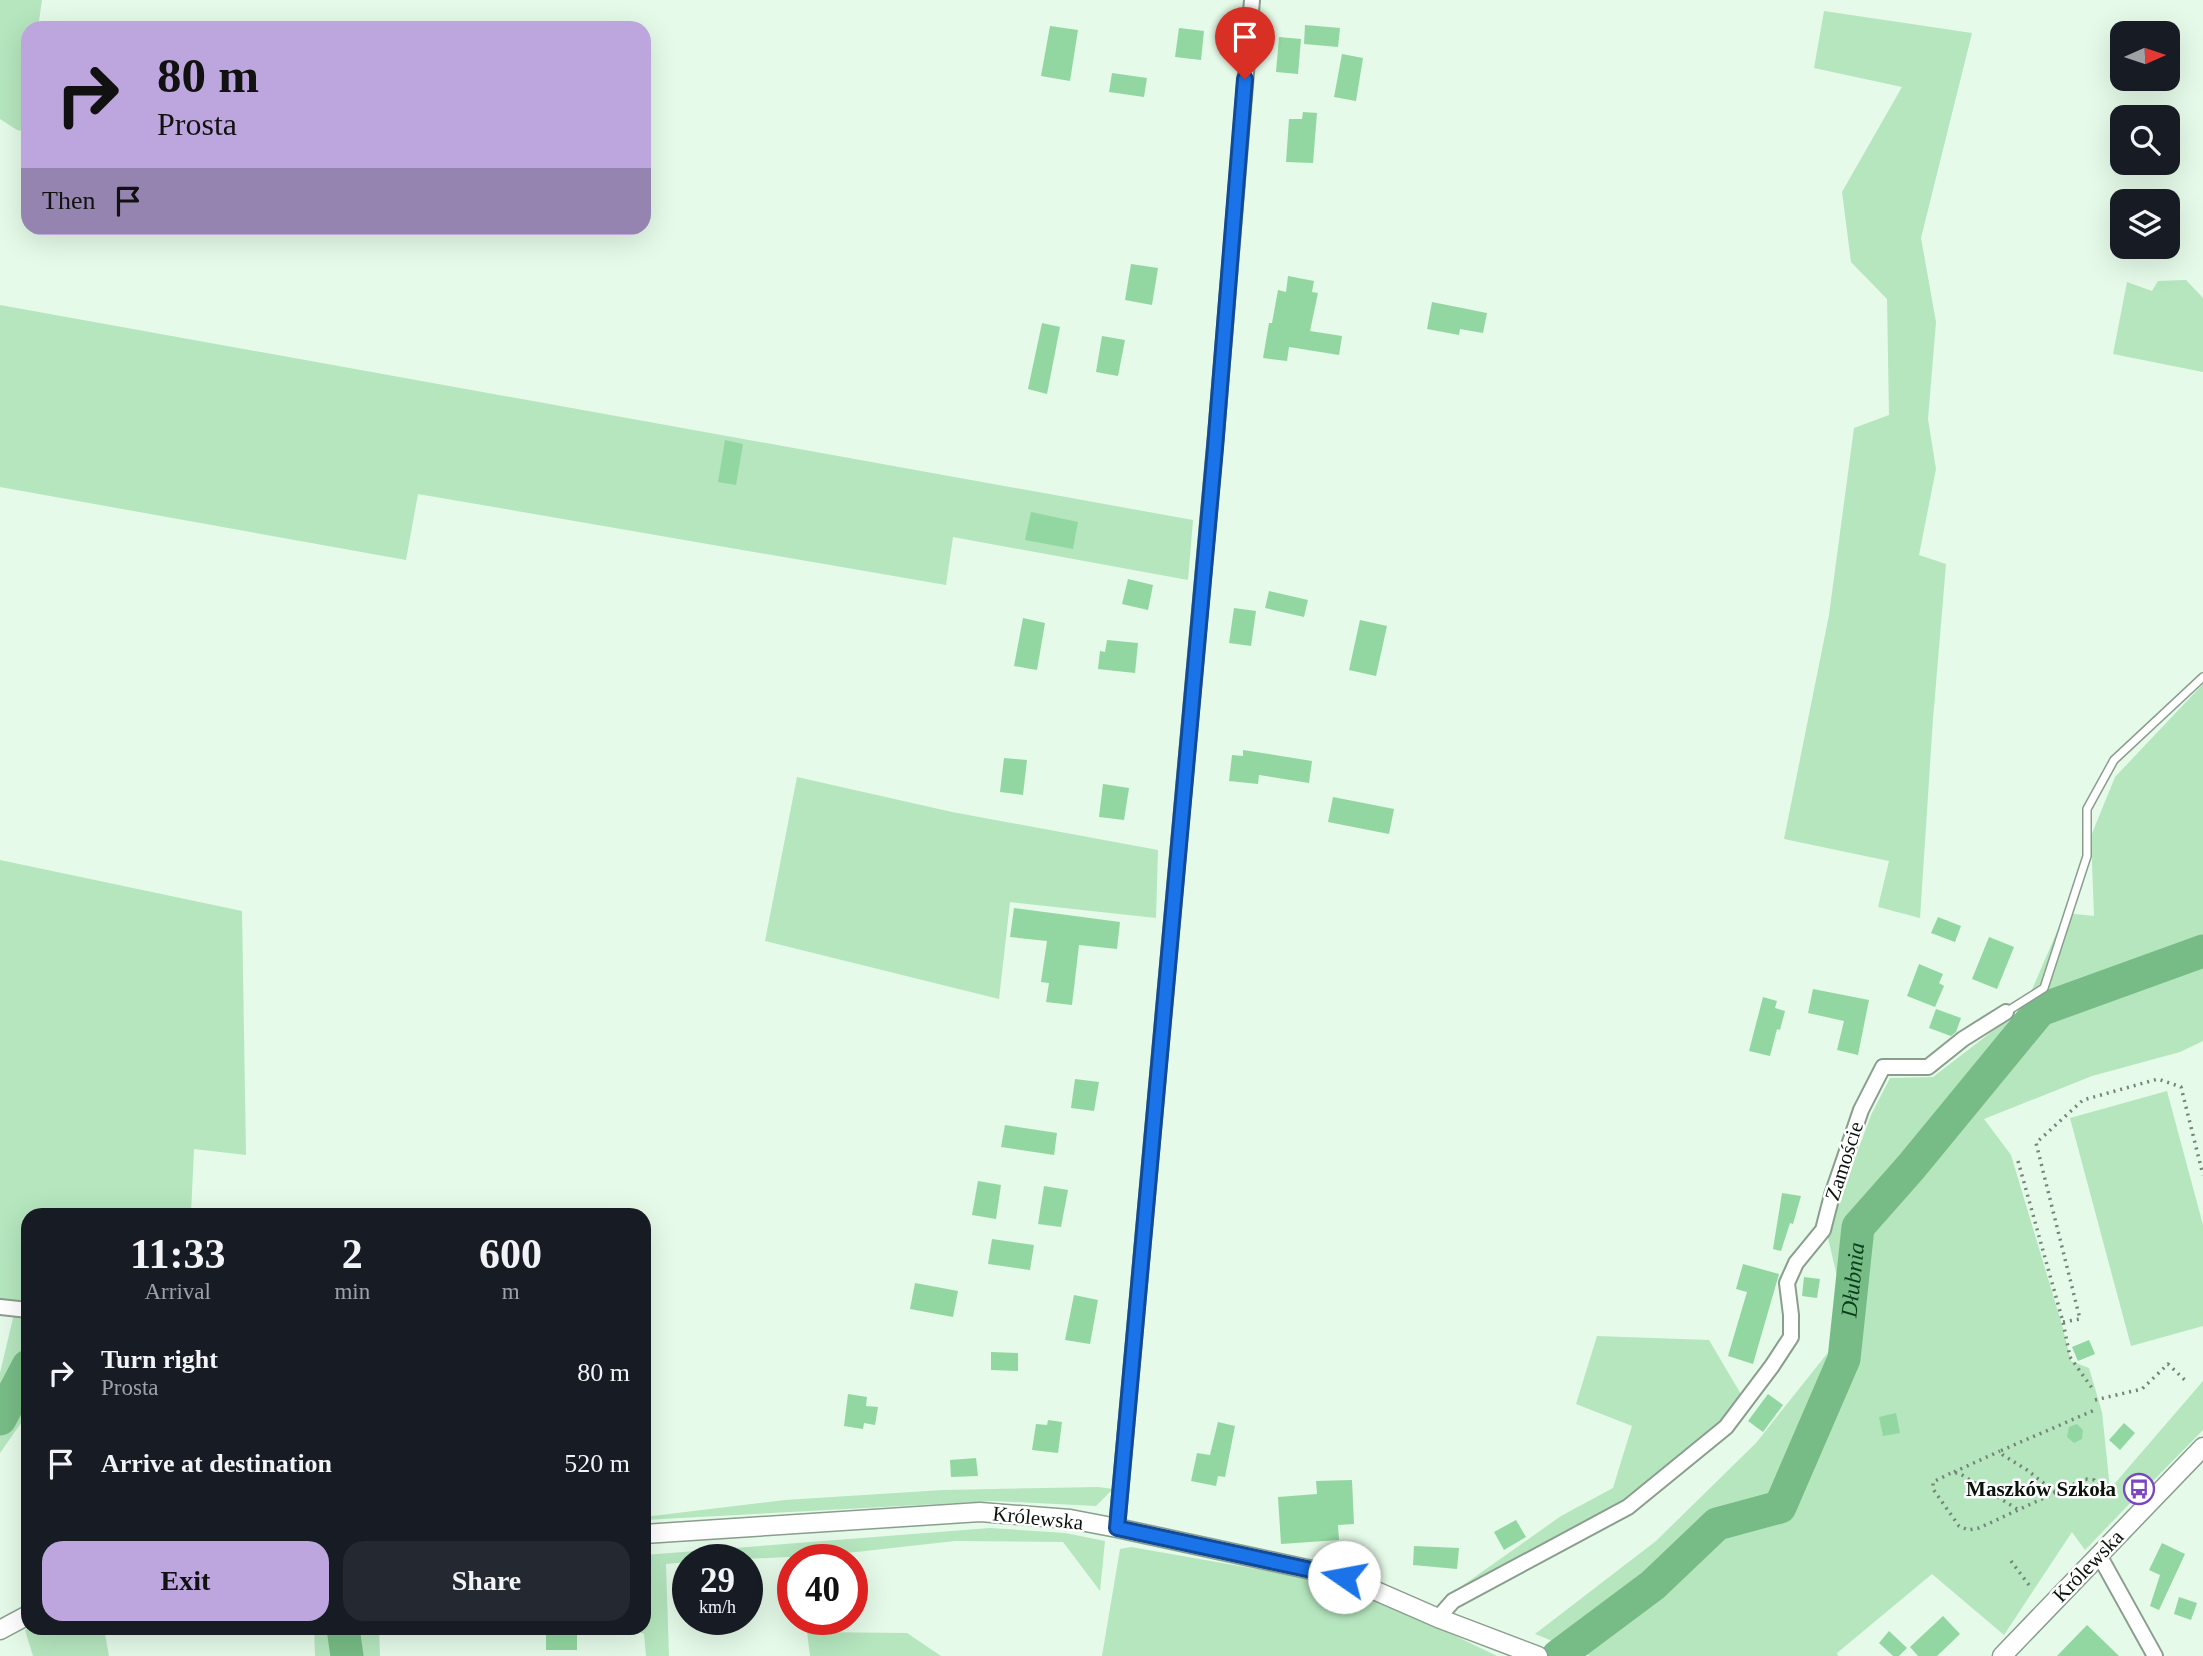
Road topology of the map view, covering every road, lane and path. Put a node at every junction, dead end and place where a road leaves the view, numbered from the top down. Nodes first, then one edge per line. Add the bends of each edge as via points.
1 (1252, 0) edge
2 (2203, 677) edge
3 (2006, 1012) joint
4 (2018, 1161) dead end
5 (2203, 1175) edge
6 (0, 1307) edge
7 (21, 1309) edge
8 (2063, 1322) junction
9 (2188, 1383) dead end
10 (2092, 1388) dead end
11 (2095, 1400) dead end
12 (2097, 1409) dead end
13 (2203, 1447) edge
14 (2000, 1451) junction
15 (1951, 1474) junction
16 (2097, 1485) dead end
17 (2055, 1492) junction
18 (2017, 1509) junction
19 (1117, 1528) junction
20 (651, 1534) edge
21 (2099, 1555) junction
22 (2011, 1561) dead end
23 (2029, 1585) dead end
24 (1438, 1618) junction
25 (21, 1619) edge
26 (0, 1630) edge
27 (1538, 1656) edge
28 (2002, 1656) edge
29 (2155, 1656) edge

1 - 19 street
2 - 3 lane, Zamoście via 2114,760 2087,809 2087,856 2044,988
3 - 24 street, Zamoście via 1928,1067 1883,1067 1861,1110 1823,1230 1796,1263 1787,1283 1791,1337 1726,1427 1628,1507 1453,1601
4 - 8 path
5 - 8 path via 2181,1087 2158,1079 2083,1100 2036,1143 2080,1319
6 - 7 street
8 - 10 path via 2070,1357
9 - 11 path via 2168,1364 2142,1389
12 - 14 path
13 - 21 street, Królewska
14 - 15 path
14 - 17 path
15 - 18 path via 1959,1473
15 - 18 path via 1933,1482 1933,1489 1959,1526 1979,1528
16 - 17 path via 2085,1479
17 - 18 path
19 - 20 street, Królewska via 981,1512
19 - 24 street, Królewska via 1344,1577
21 - 28 street, Królewska
21 - 29 street
22 - 23 path
24 - 27 street, Królewska
25 - 26 street

